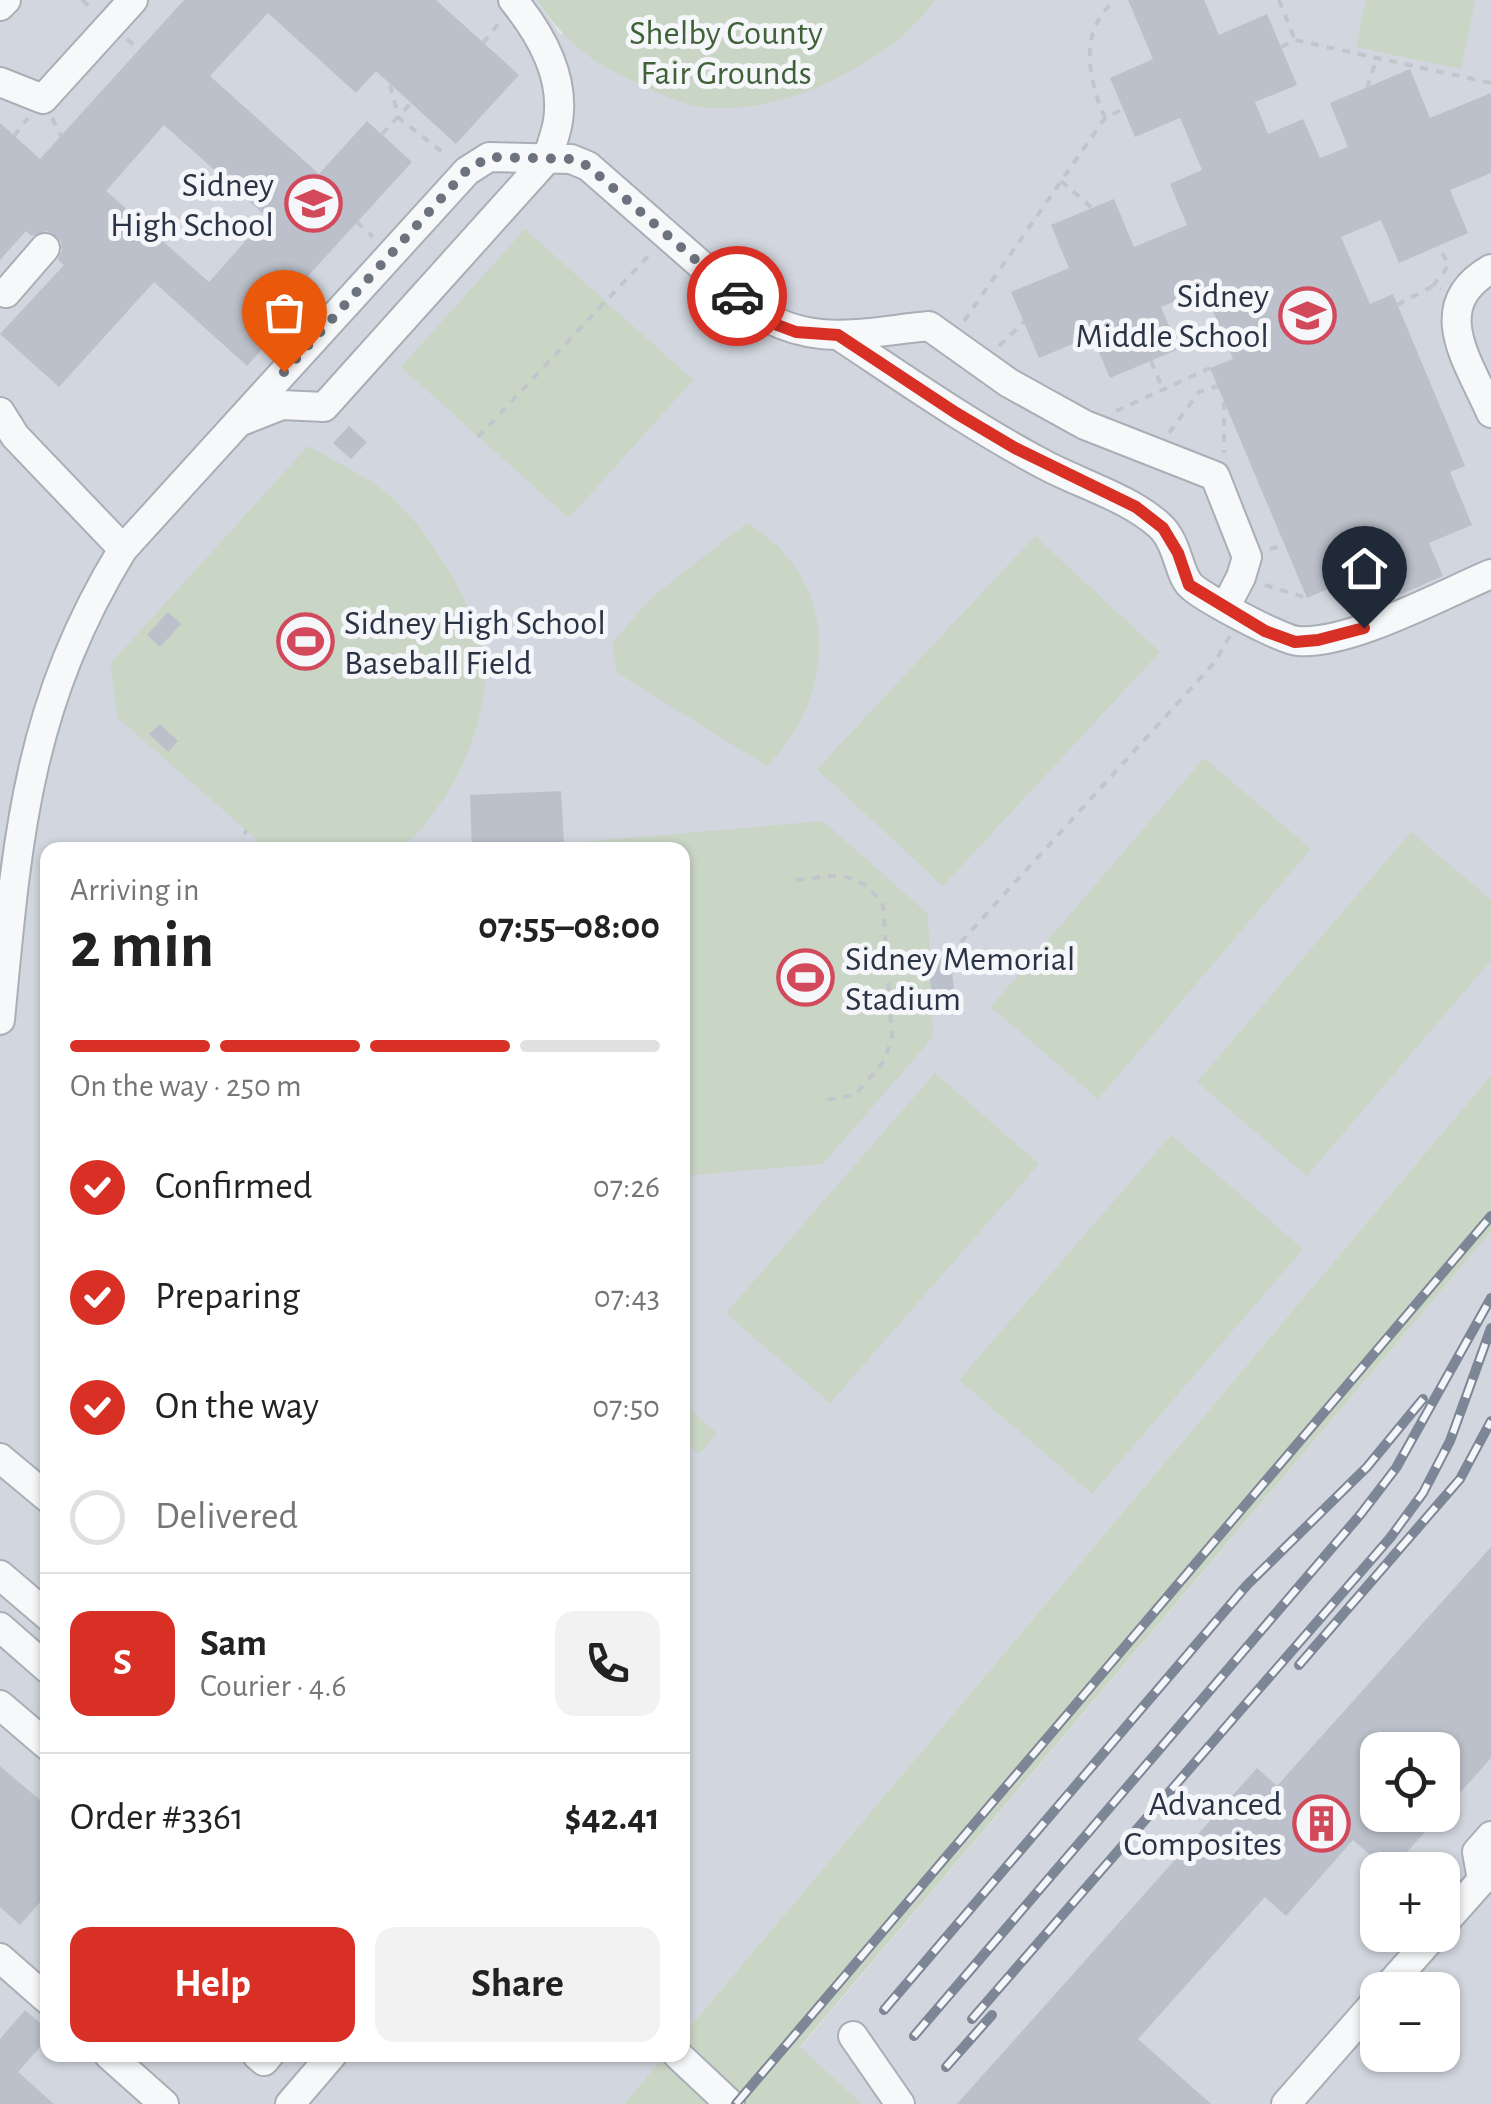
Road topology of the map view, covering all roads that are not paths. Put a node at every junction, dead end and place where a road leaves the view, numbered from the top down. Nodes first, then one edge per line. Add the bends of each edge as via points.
1 (6, 0) edge
2 (133, 0) edge
3 (513, 0) edge
4 (0, 6) edge
5 (0, 82) edge
6 (547, 158) junction
7 (44, 248) dead end
8 (1491, 269) edge
9 (2, 293) edge
10 (838, 335) junction
11 (0, 412) edge
12 (1491, 413) edge
13 (238, 423) junction
14 (123, 549) junction
15 (1491, 574) edge
16 (1234, 611) junction
17 (3, 962) edge
18 (0, 1020) edge
19 (0, 1458) edge
20 (40, 1491) edge
21 (0, 1575) edge
22 (40, 1609) edge
23 (0, 1627) edge
24 (40, 1662) edge
25 (0, 1706) edge
26 (40, 1739) edge
27 (1491, 1836) edge
28 (1460, 1905) edge
29 (1419, 1952) edge
30 (0, 1958) edge
31 (1401, 1972) edge
32 (40, 1993) edge
33 (1360, 2020) edge
34 (854, 2036) dead end
35 (117, 2062) edge
36 (326, 2062) edge
37 (686, 2062) edge
38 (164, 2104) edge
39 (290, 2104) edge
40 (730, 2104) edge
41 (900, 2104) edge
42 (1286, 2104) edge

1 - 4 street
2 - 5 street via 42,100
3 - 6 street via 544,45 557,82 559,120
6 - 10 street via 588,166 772,323
6 - 13 street via 324,407 282,405
6 - 13 street via 489,157 466,171
7 - 9 street
8 - 12 street via 1456,306 1454,330
10 - 16 street via 1015,448 1136,507 1163,528 1189,585
10 - 16 street via 929,326 1085,425 1215,476 1247,557
11 - 14 street
13 - 14 street
14 - 17 street via 94,596 43,723 20,828
15 - 16 street via 1364,628 1318,640 1295,642
17 - 18 street
19 - 20 street
21 - 22 street
23 - 24 street
25 - 26 street
27 - 28 street via 1477,1852 1482,1880
29 - 31 street
30 - 32 street
33 - 42 street
34 - 41 street
35 - 38 street
36 - 39 street
37 - 40 street

